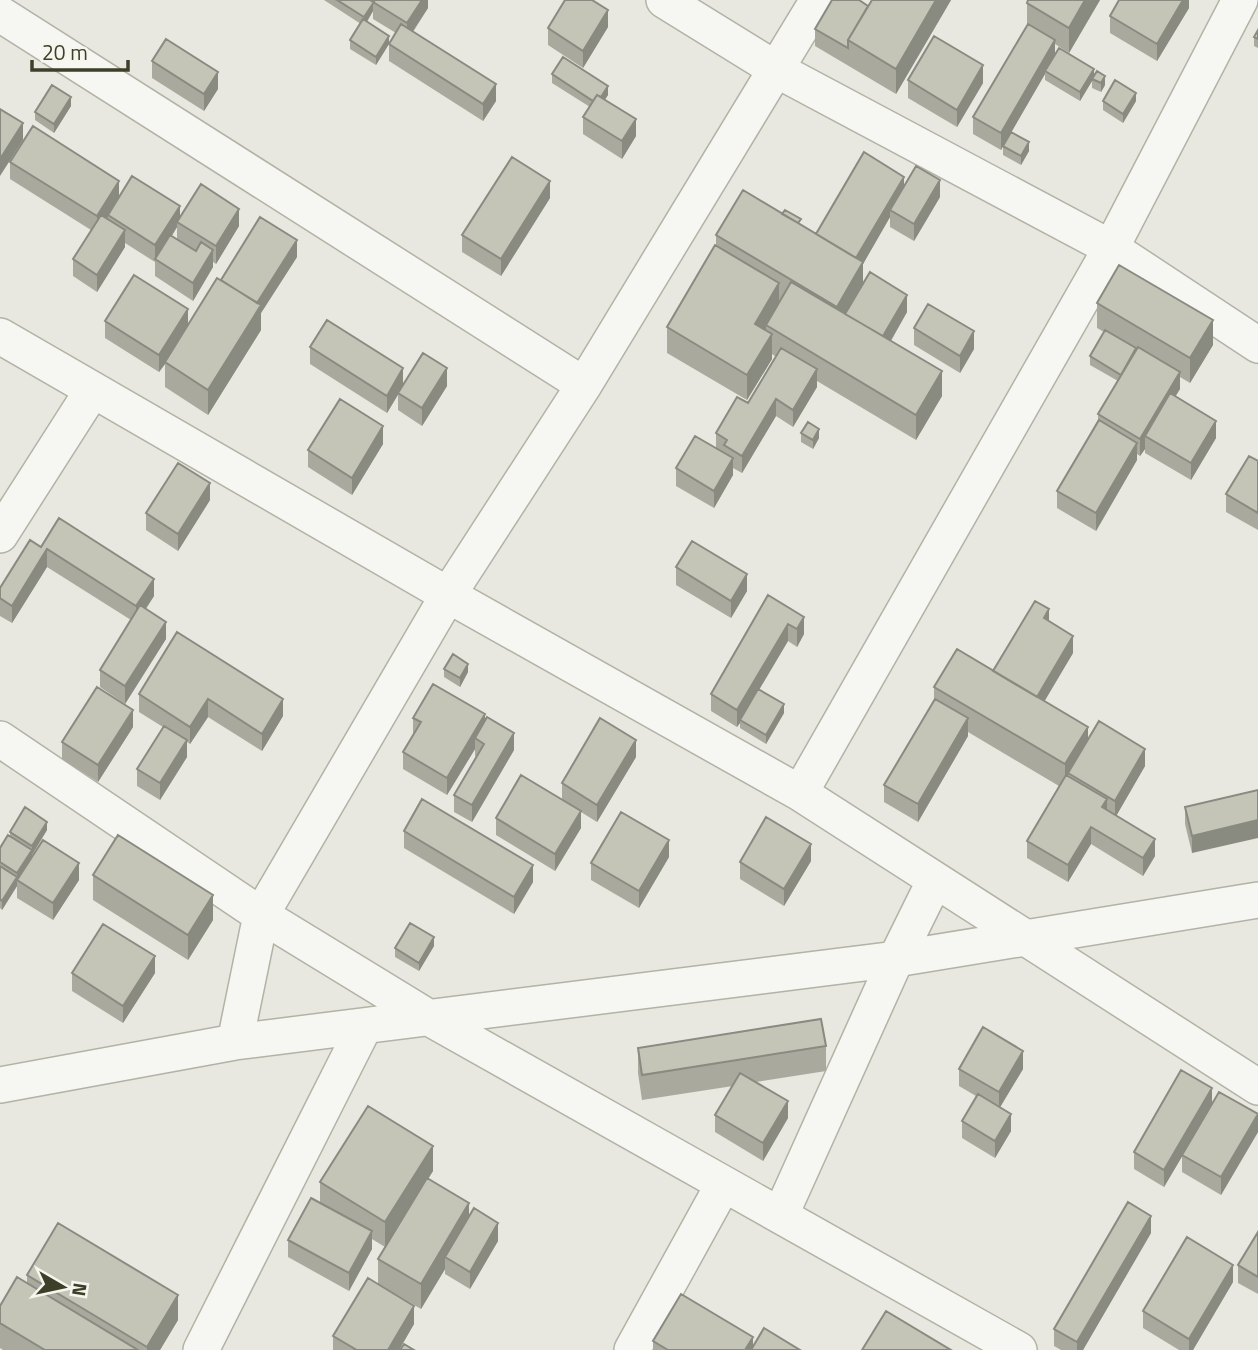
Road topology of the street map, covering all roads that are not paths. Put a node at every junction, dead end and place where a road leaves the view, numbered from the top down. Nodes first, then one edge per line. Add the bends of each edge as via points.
1 (664, 0) edge
2 (818, 0) edge
3 (1240, 0) edge
4 (0, 14) edge
5 (778, 70) junction
6 (1111, 248) junction
7 (0, 336) edge
8 (1258, 345) edge
9 (584, 385) junction
10 (92, 391) junction
11 (0, 535) edge
12 (448, 595) junction
13 (0, 739) edge
14 (800, 793) junction
15 (935, 880) junction
16 (1258, 900) edge
17 (261, 915) junction
18 (1026, 937) junction
19 (896, 959) junction
20 (431, 1019) junction
21 (364, 1027) junction
22 (235, 1042) junction
23 (0, 1086) edge
24 (1258, 1087) edge
25 (723, 1185) junction
26 (781, 1214) junction
27 (201, 1350) edge
28 (632, 1350) edge
29 (1019, 1350) edge

1 - 5 street
2 - 5 street
3 - 6 street
4 - 9 street
5 - 6 street
5 - 9 street
6 - 8 street
6 - 14 street
7 - 10 street
9 - 12 street
10 - 11 street
10 - 12 street
12 - 14 street
12 - 17 street
13 - 17 street
14 - 15 street
15 - 18 street
15 - 19 street
16 - 18 street
17 - 20 street
17 - 22 street
18 - 19 street
18 - 24 street
19 - 20 street
19 - 26 street
20 - 21 street
20 - 25 street
21 - 22 street
21 - 27 street
22 - 23 street
25 - 26 street
25 - 28 street
26 - 29 street

